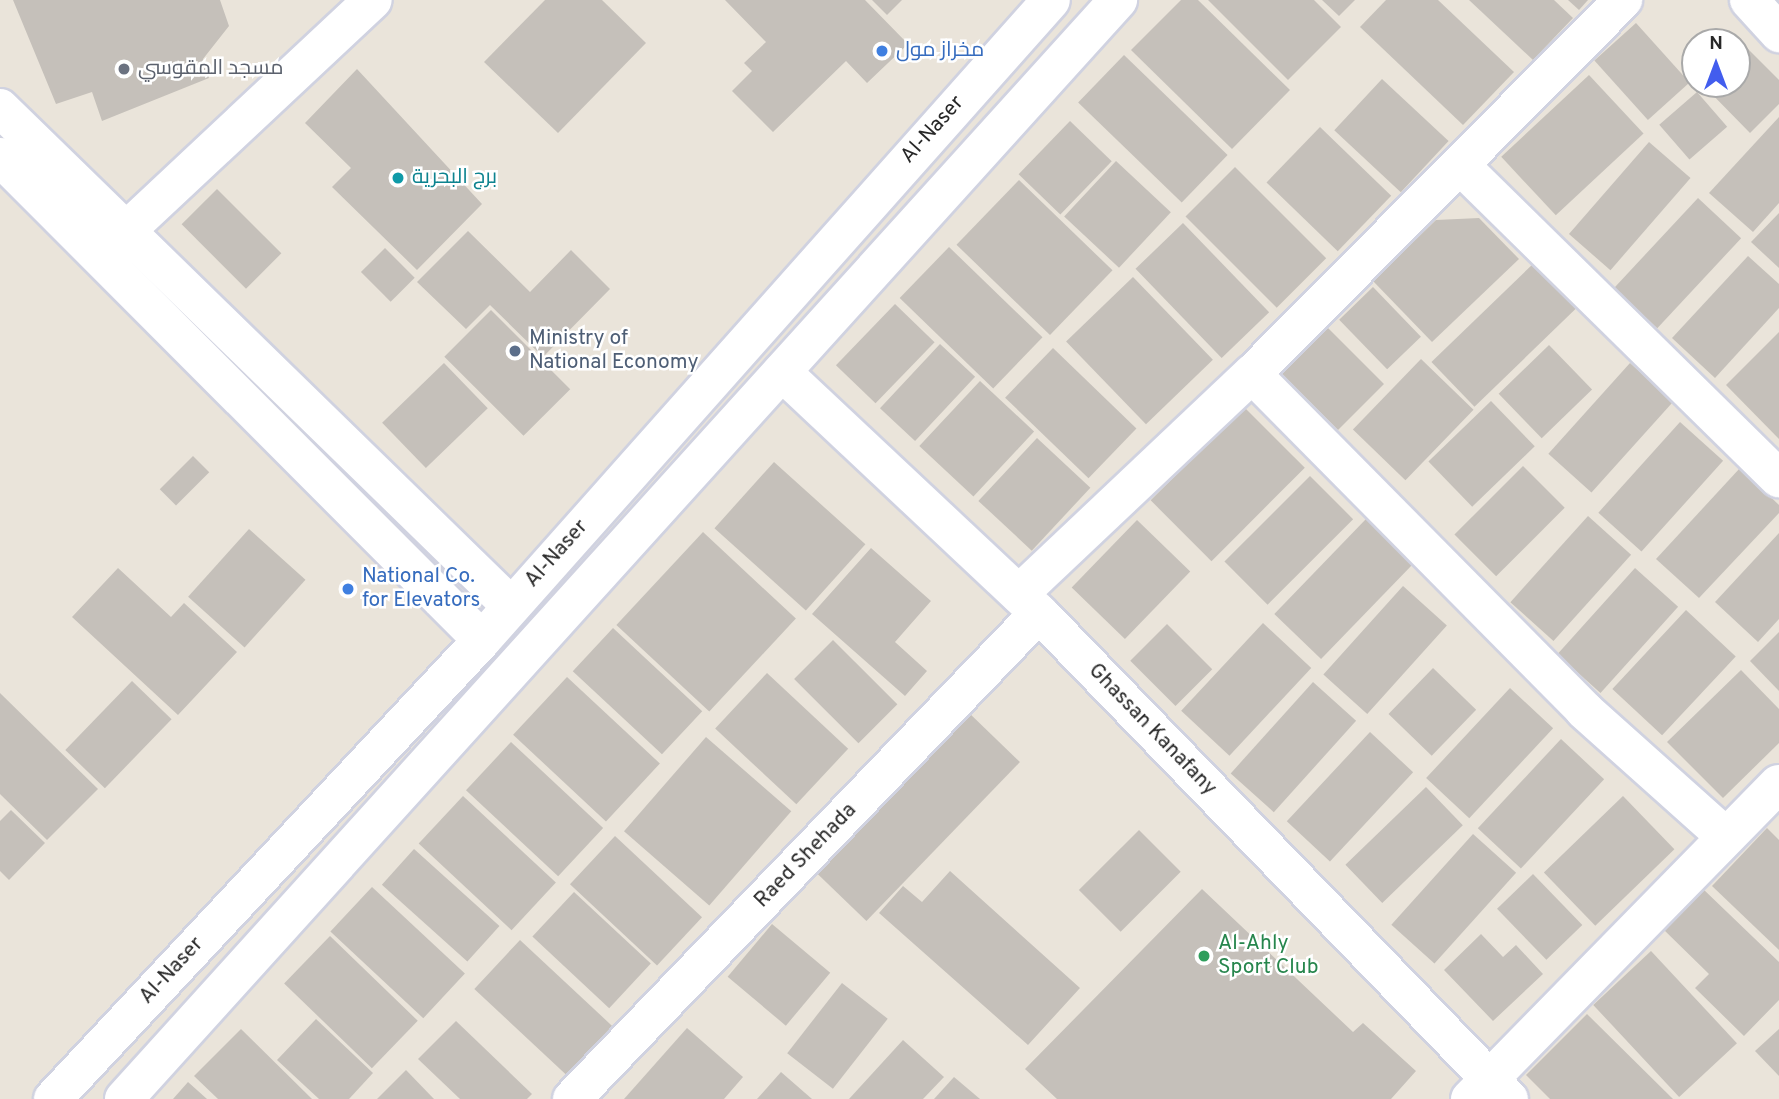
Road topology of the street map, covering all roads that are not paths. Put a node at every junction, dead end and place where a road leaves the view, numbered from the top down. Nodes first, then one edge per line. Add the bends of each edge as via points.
1 (373, 0) edge
2 (1051, 0) edge
3 (1118, 0) edge
4 (1623, 0) edge
5 (1749, 0) edge
6 (1779, 33) edge
7 (0, 108) edge
8 (0, 157) edge
9 (1460, 165) junction
10 (128, 229) junction
11 (782, 372) junction
12 (1252, 374) junction
13 (1779, 478) edge
14 (1029, 604) junction
15 (511, 606) junction
16 (482, 640) junction
17 (1779, 784) edge
18 (1725, 836) junction
19 (1490, 1092) edge
20 (53, 1099) edge
21 (124, 1099) edge
22 (572, 1099) edge

1 - 10 street
2 - 15 street, Al-Naser
3 - 11 street, Al-Naser
4 - 9 street, Raed Shehada
5 - 6 street
7 - 10 street
8 - 16 street
9 - 12 street, Raed Shehada
9 - 13 street
10 - 15 street
11 - 14 street, Ghassan Kanafany
11 - 21 street, Al-Naser
12 - 14 street, Raed Shehada
12 - 18 street via 1584,710
14 - 19 street, Ghassan Kanafany
14 - 22 street, Raed Shehada
15 - 16 street, Al-Naser
16 - 20 street, Al-Naser
17 - 18 street
18 - 19 street

